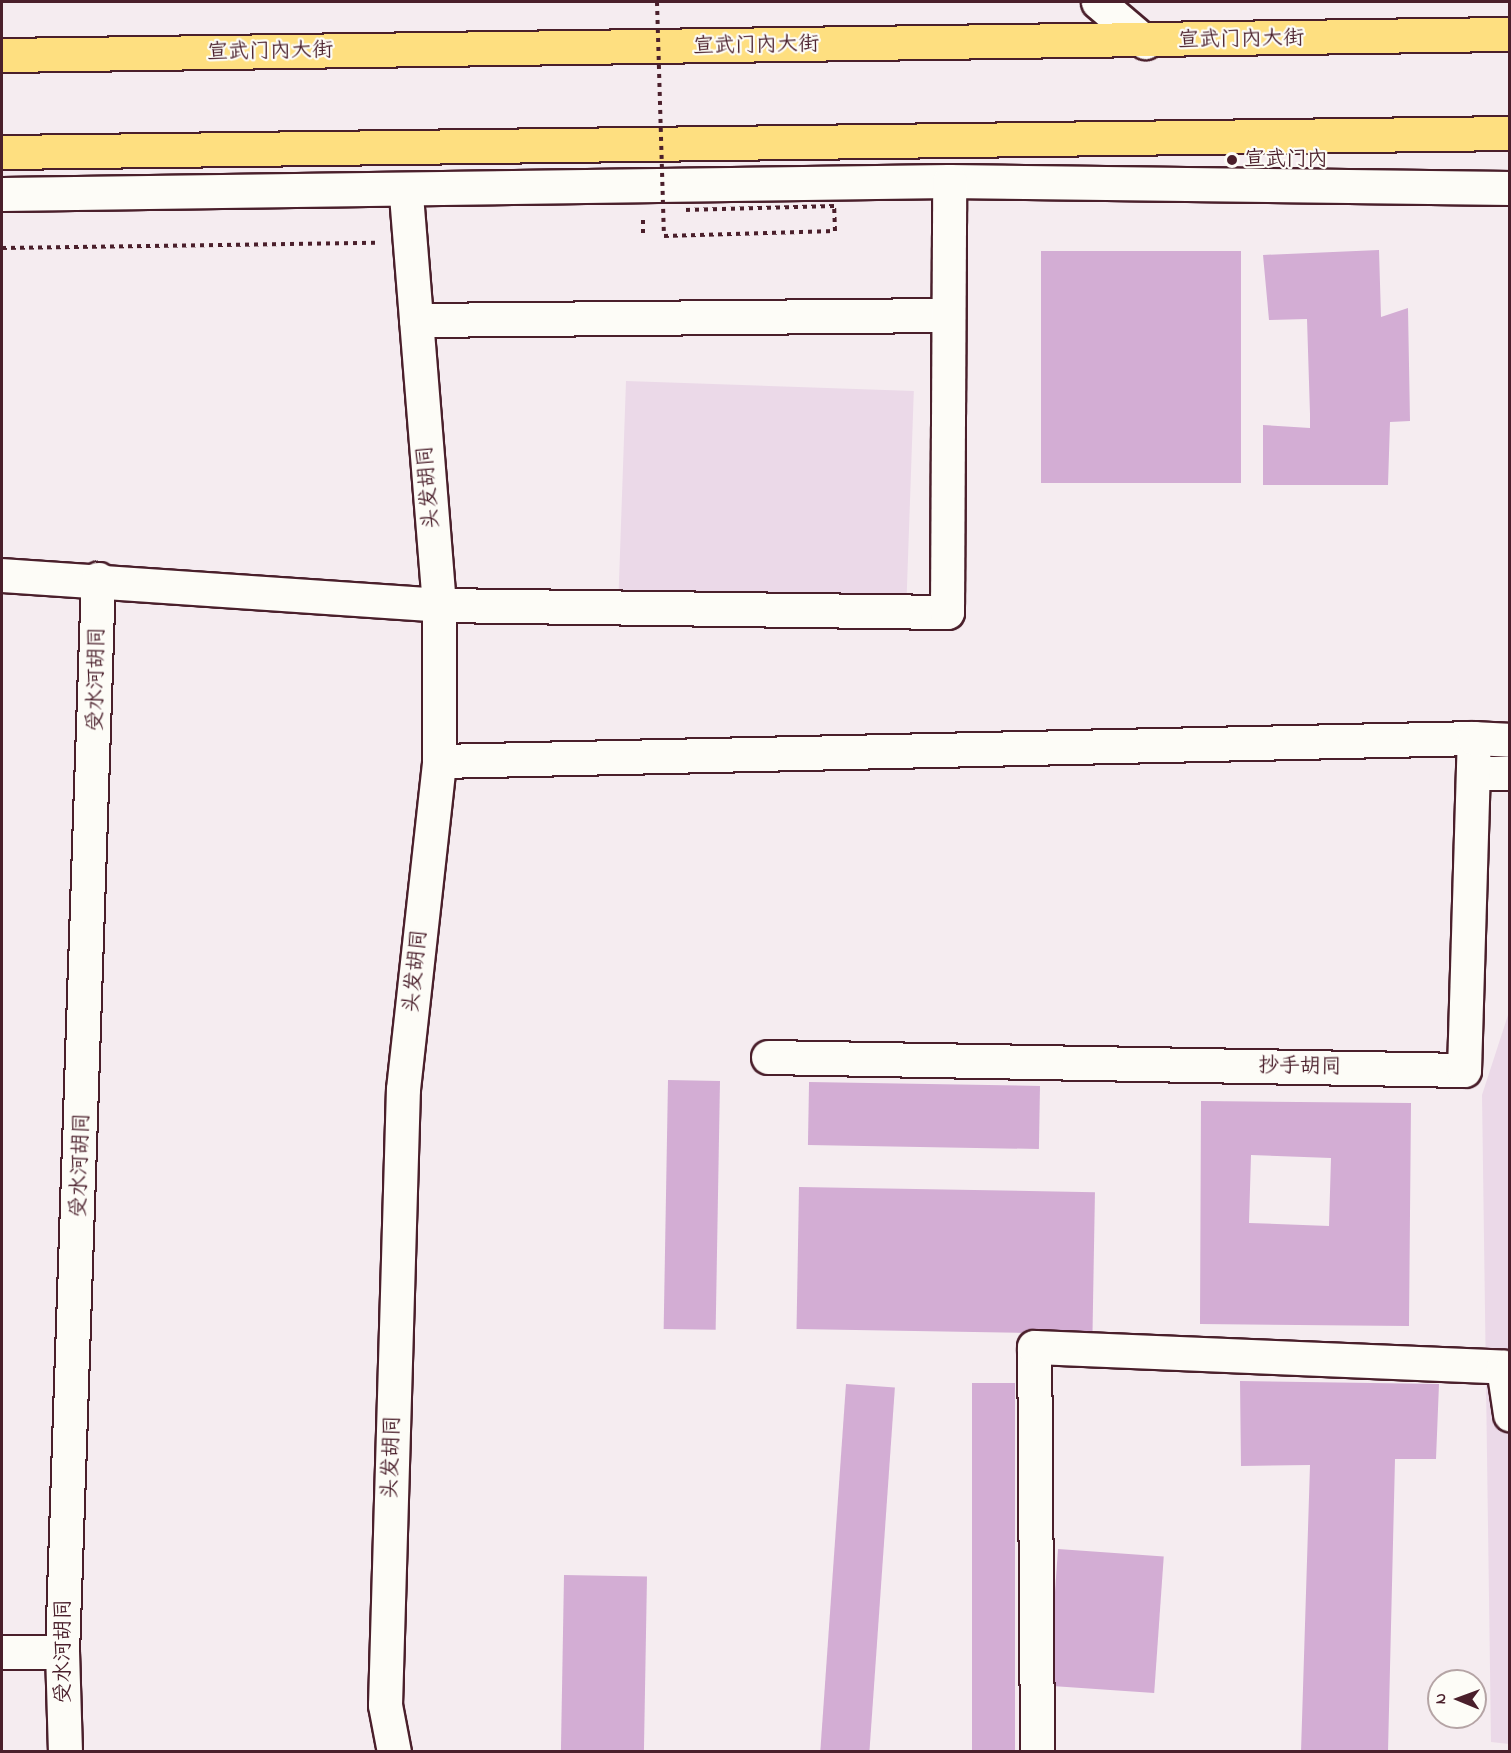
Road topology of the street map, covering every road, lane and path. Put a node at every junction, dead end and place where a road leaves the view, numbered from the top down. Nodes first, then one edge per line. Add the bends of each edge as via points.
1 (657, 2) edge
2 (1098, 2) edge
3 (1509, 34) edge
4 (1145, 42) junction
5 (2, 55) edge
6 (1509, 133) edge
7 (2, 152) edge
8 (950, 181) junction
9 (1509, 188) edge
10 (406, 192) junction
11 (2, 194) edge
12 (684, 210) dead end
13 (384, 242) dead end
14 (2, 248) edge
15 (948, 315) junction
16 (416, 320) junction
17 (2, 575) edge
18 (98, 579) junction
19 (439, 605) junction
20 (1474, 738) junction
21 (1509, 740) edge
22 (439, 761) junction
23 (1473, 773) junction
24 (1509, 773) edge
25 (768, 1057) dead end
26 (1509, 1414) edge
27 (2, 1652) edge
28 (62, 1652) junction
29 (65, 1752) edge
30 (394, 1752) edge
31 (1037, 1752) edge

1 - 12 path, bridge via 664,236 835,231 834,206
2 - 4 street
3 - 4 main road, 宣武门内大街
4 - 5 main road, 宣武门内大街
6 - 7 main road
8 - 9 street
8 - 10 street
8 - 15 street
10 - 11 street
10 - 16 street, 头发胡同
13 - 14 path
15 - 16 street
15 - 19 street via 947,612
16 - 19 street, 头发胡同
17 - 18 street
18 - 19 street
18 - 28 street, 受水河胡同
19 - 22 street, 头发胡同
20 - 21 street
20 - 22 street
20 - 23 street, 抄手胡同
22 - 30 street, 头发胡同 via 403,1089 385,1704
23 - 24 street
23 - 25 street, 抄手胡同 via 1464,1070
26 - 31 street via 1503,1367 1034,1347
27 - 28 street
28 - 29 street, 受水河胡同

